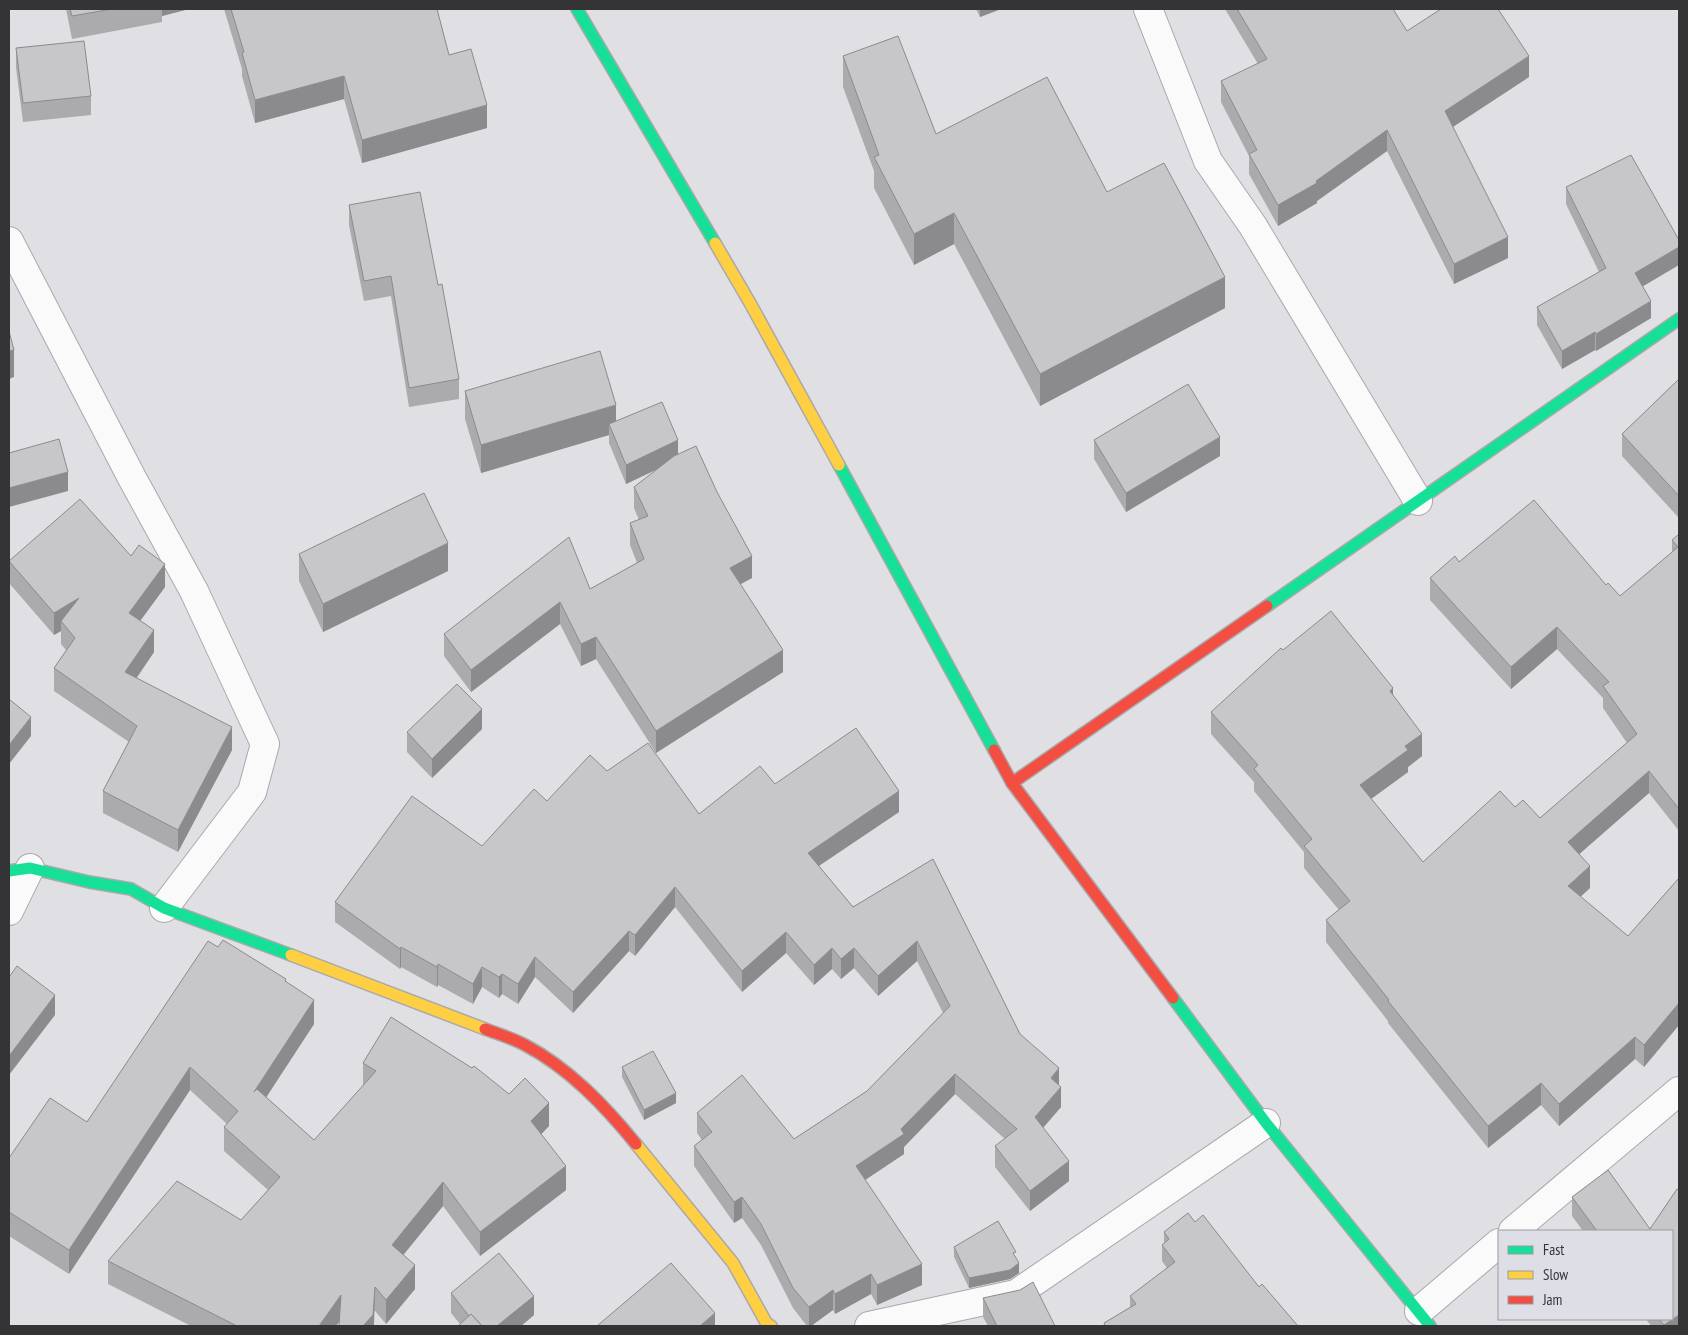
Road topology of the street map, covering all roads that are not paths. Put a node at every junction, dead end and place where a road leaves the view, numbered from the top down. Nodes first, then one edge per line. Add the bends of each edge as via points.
1 (577, 9) edge
2 (1148, 9) edge
3 (9, 241) edge
4 (1679, 319) edge
5 (1418, 501) junction
6 (1012, 783) junction
7 (20, 869) edge
8 (164, 908) junction
9 (9, 911) edge
10 (1679, 1091) edge
11 (1266, 1123) junction
12 (1514, 1230) edge
13 (1498, 1244) edge
14 (1424, 1319) edge
15 (771, 1326) edge
16 (869, 1326) edge

1 - 6 street via 750,304
2 - 5 street via 1208,162 1254,226
3 - 8 street via 194,591 265,744 252,792
4 - 5 street
5 - 6 street
6 - 11 street
7 - 8 street via 131,890
7 - 9 street
8 - 15 street via 488,1029 525,1045 569,1073 617,1120 727,1256
10 - 12 street
11 - 14 street
11 - 16 street via 1016,1294
13 - 14 street

